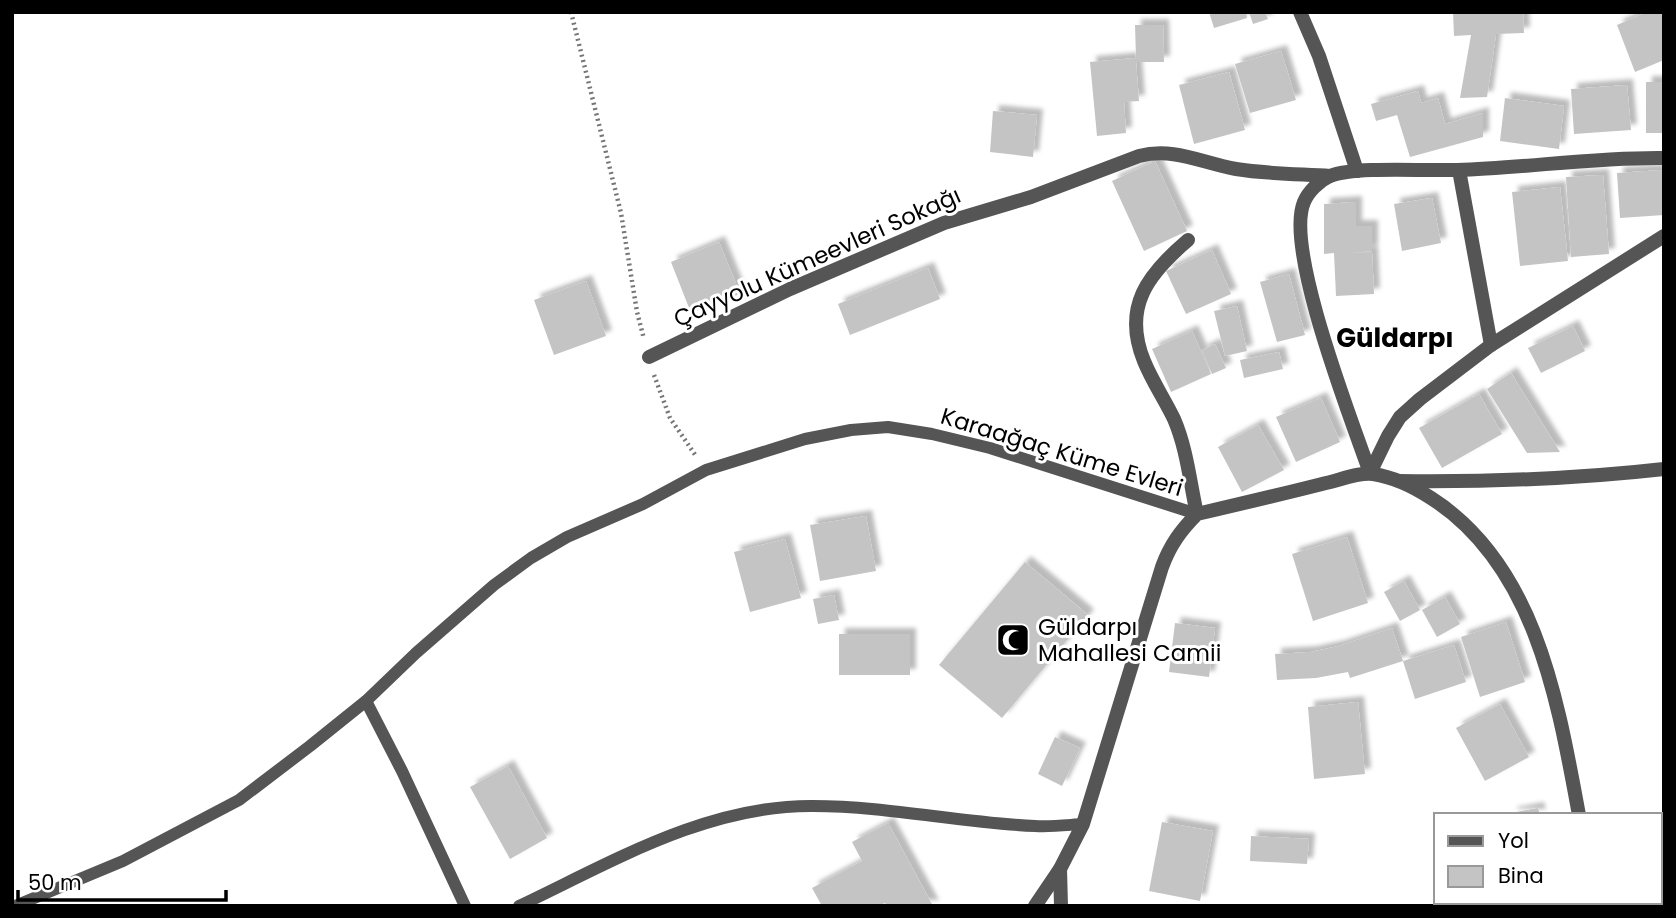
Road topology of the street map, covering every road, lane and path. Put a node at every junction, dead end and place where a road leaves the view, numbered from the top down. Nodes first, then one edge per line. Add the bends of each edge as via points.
1 (572, 12) edge
2 (1300, 12) edge
3 (1664, 158) edge
4 (1460, 170) junction
5 (1357, 171) junction
6 (1330, 176) junction
7 (1664, 236) edge
8 (1188, 240) dead end
9 (1491, 345) junction
10 (649, 357) junction
11 (1664, 469) edge
12 (706, 470) junction
13 (1370, 473) junction
14 (1400, 481) junction
15 (1197, 514) junction
16 (366, 701) junction
17 (1579, 813) edge
18 (1083, 824) junction
19 (1060, 869) junction
20 (15, 906) edge
21 (465, 906) edge
22 (519, 906) edge
23 (1035, 906) edge
24 (1061, 906) edge

1 - 10 path via 621,213
2 - 5 street
3 - 4 street, Çayyolu Kümeevleri Sokağı
4 - 5 street, Çayyolu Kümeevleri Sokağı
4 - 9 street
5 - 6 street, Çayyolu Kümeevleri Sokağı
6 - 10 street, Çayyolu Kümeevleri Sokağı via 1247,170 1169,152 1139,156 933,228 790,289
6 - 13 street via 1303,204 1301,237 1313,303
7 - 9 street
8 - 15 street via 1151,278 1137,307 1135,324 1144,361 1183,446
9 - 13 street via 1400,417
10 - 12 path via 670,418
11 - 14 street via 1504,482
12 - 15 lane, Karaağaç Küme Evleri via 805,439 888,427 990,448
12 - 16 lane, Karaağaç Küme Evleri via 531,558 445,627
13 - 14 street
13 - 15 street
14 - 17 street via 1446,508 1469,529 1521,603 1554,692
15 - 18 street via 1182,528 1162,567
16 - 20 lane, Karaağaç Küme Evleri via 239,800 123,861
16 - 21 lane
18 - 19 street
18 - 22 lane via 1038,826 873,808 810,806 754,812 705,822 640,847
19 - 23 street
19 - 24 street

